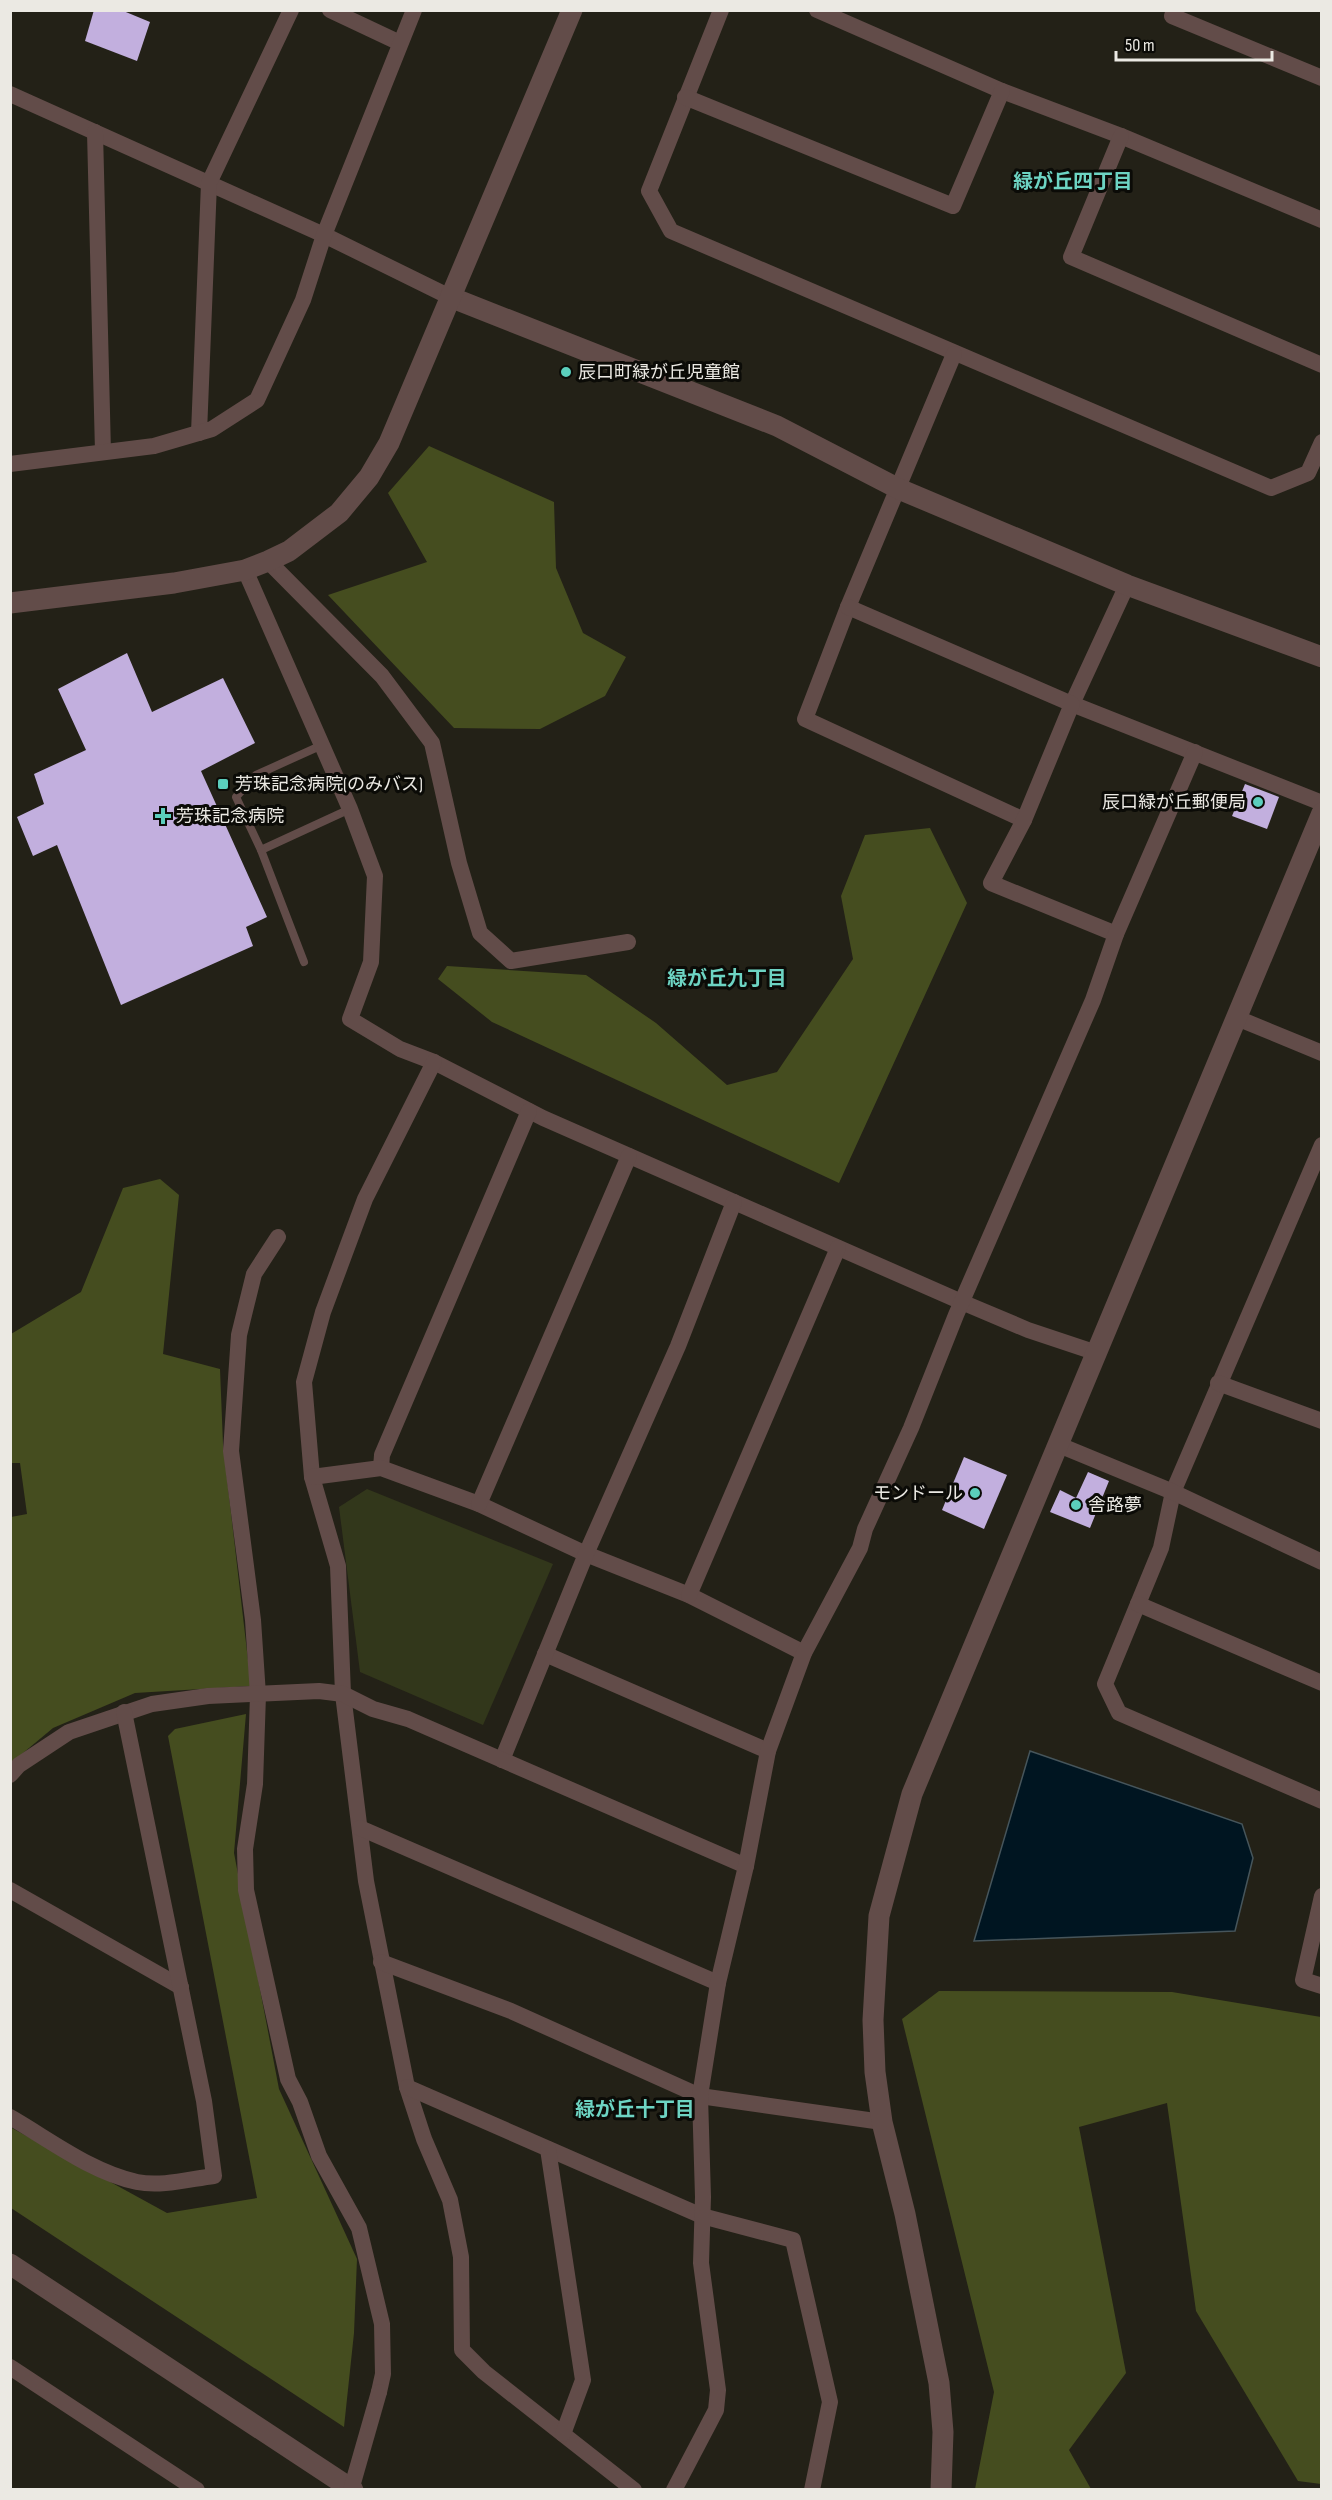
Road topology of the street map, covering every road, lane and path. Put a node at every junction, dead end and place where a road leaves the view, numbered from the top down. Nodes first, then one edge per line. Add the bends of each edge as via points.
1 (291, 10) edge
2 (330, 10) edge
3 (414, 10) edge
4 (572, 10) edge
5 (721, 10) edge
6 (817, 10) edge
7 (1174, 10) edge
8 (400, 43) junction
9 (1322, 78) edge
10 (1002, 91) junction
11 (10, 94) edge
12 (685, 97) junction
13 (94, 132) junction
14 (1121, 136) junction
15 (209, 183) junction
16 (1322, 220) edge
17 (324, 235) junction
18 (450, 297) junction
19 (954, 354) junction
20 (1322, 365) edge
21 (199, 433) junction
22 (1322, 442) edge
23 (102, 452) junction
24 (10, 464) edge
25 (899, 489) junction
26 (268, 561) junction
27 (245, 570) junction
28 (1127, 585) junction
29 (10, 603) edge
30 (848, 607) junction
31 (1322, 657) edge
32 (1072, 704) junction
33 (320, 746) junction
34 (1195, 752) junction
35 (1322, 803) edge
36 (350, 809) junction
37 (1322, 813) edge
38 (1024, 820) junction
39 (261, 850) junction
40 (1116, 934) junction
41 (628, 942) dead end
42 (304, 962) dead end
43 (1237, 1018) junction
44 (1322, 1053) edge
45 (434, 1062) junction
46 (529, 1111) junction
47 (1322, 1145) edge
48 (629, 1156) junction
49 (734, 1202) junction
50 (278, 1237) dead end
51 (838, 1248) junction
52 (964, 1303) junction
53 (1096, 1353) junction
54 (1218, 1383) junction
55 (1322, 1421) edge
56 (1059, 1445) junction
57 (381, 1468) junction
58 (312, 1478) junction
59 (1173, 1492) junction
60 (479, 1504) junction
61 (586, 1554) junction
62 (1322, 1562) edge
63 (689, 1595) junction
64 (1138, 1605) junction
65 (804, 1653) junction
66 (545, 1654) junction
67 (1322, 1683) edge
68 (343, 1694) junction
69 (258, 1695) junction
70 (124, 1712) junction
71 (768, 1751) junction
72 (502, 1760) junction
73 (10, 1775) edge
74 (1322, 1801) edge
75 (360, 1828) junction
76 (746, 1866) junction
77 (10, 1890) edge
78 (1322, 1896) edge
79 (381, 1962) junction
80 (718, 1983) junction
81 (1322, 1986) edge
82 (181, 1987) junction
83 (407, 2087) junction
84 (700, 2096) junction
85 (10, 2117) edge
86 (882, 2122) junction
87 (548, 2149) junction
88 (702, 2216) junction
89 (10, 2264) edge
90 (10, 2367) edge
91 (563, 2434) junction
92 (197, 2490) edge
93 (352, 2490) edge
94 (634, 2490) edge
95 (674, 2490) edge
96 (812, 2490) edge
97 (941, 2490) edge

1 - 15 street
2 - 8 street
3 - 8 street
4 - 18 street
5 - 12 street
6 - 10 street
7 - 9 street via 1172,16
8 - 17 street
10 - 12 street via 953,206
10 - 14 street
11 - 13 street
12 - 19 street via 649,191 671,231
13 - 15 street
13 - 23 street
14 - 16 street
14 - 20 street via 1071,257
15 - 17 street
15 - 21 street
17 - 18 street
17 - 21 street via 303,300 257,400
18 - 25 street via 777,426
18 - 26 street via 389,442 369,477 339,513
19 - 22 street via 1271,488 1308,473
19 - 25 street
21 - 23 street via 154,446
23 - 24 street
25 - 28 street
25 - 30 street
26 - 27 street
26 - 41 street via 382,676 432,743 459,863 480,933 511,961
27 - 29 street via 174,583
27 - 33 street
28 - 31 street
28 - 32 street
30 - 32 street
30 - 38 street via 805,719
32 - 34 street
32 - 38 street
33 - 36 street
33 - 39 lane via 256,774 236,797
34 - 35 street
34 - 40 street
36 - 39 lane
36 - 45 street via 375,876 371,962 350,1019 400,1049
37 - 43 street
38 - 40 street via 992,883
39 - 42 lane
40 - 52 street via 1093,1000
43 - 44 street
43 - 53 street
45 - 46 street
45 - 58 street via 365,1199 323,1312 304,1382
46 - 48 street
46 - 57 street via 382,1455
47 - 54 street
48 - 49 street
48 - 60 street
49 - 51 street
49 - 61 street via 678,1346
50 - 69 street via 254,1274 239,1335 231,1451 253,1620
51 - 52 street
51 - 63 street
52 - 53 street
52 - 65 street via 860,1548
53 - 56 street
54 - 55 street
54 - 59 street
56 - 59 street
56 - 86 street via 912,1794 894,1853 879,1916 874,1991 875,2072
57 - 58 street
57 - 60 street
58 - 68 street via 338,1566
59 - 62 street
59 - 64 street via 1161,1548
60 - 61 street
61 - 63 street
61 - 66 street
63 - 65 street
64 - 67 street
64 - 74 street via 1105,1684 1119,1713
65 - 71 street
66 - 71 street
66 - 72 street
68 - 69 street via 319,1691
68 - 72 street
68 - 75 street
69 - 70 street via 208,1696
69 - 93 street, bridge via 255,1784 245,1850 246,1890 288,2079 319,2156 359,2228 382,2324 383,2374
70 - 73 street via 69,1732
70 - 82 street
71 - 76 street
72 - 76 street
75 - 79 street
75 - 80 street
76 - 80 street
77 - 82 street
78 - 81 street via 1303,1980
79 - 83 street
79 - 84 street via 512,2011
80 - 84 street
82 - 85 street via 204,2101 214,2176 138,2182 102,2170
83 - 87 street
83 - 91 street via 450,2200 461,2257 462,2350
84 - 86 street
84 - 88 street
86 - 97 street via 939,2383 943,2433
87 - 88 street
87 - 91 street via 583,2380
88 - 95 street via 701,2263 718,2390 717,2410
88 - 96 street via 793,2240 830,2402
89 - 93 street
90 - 92 street
91 - 94 street

